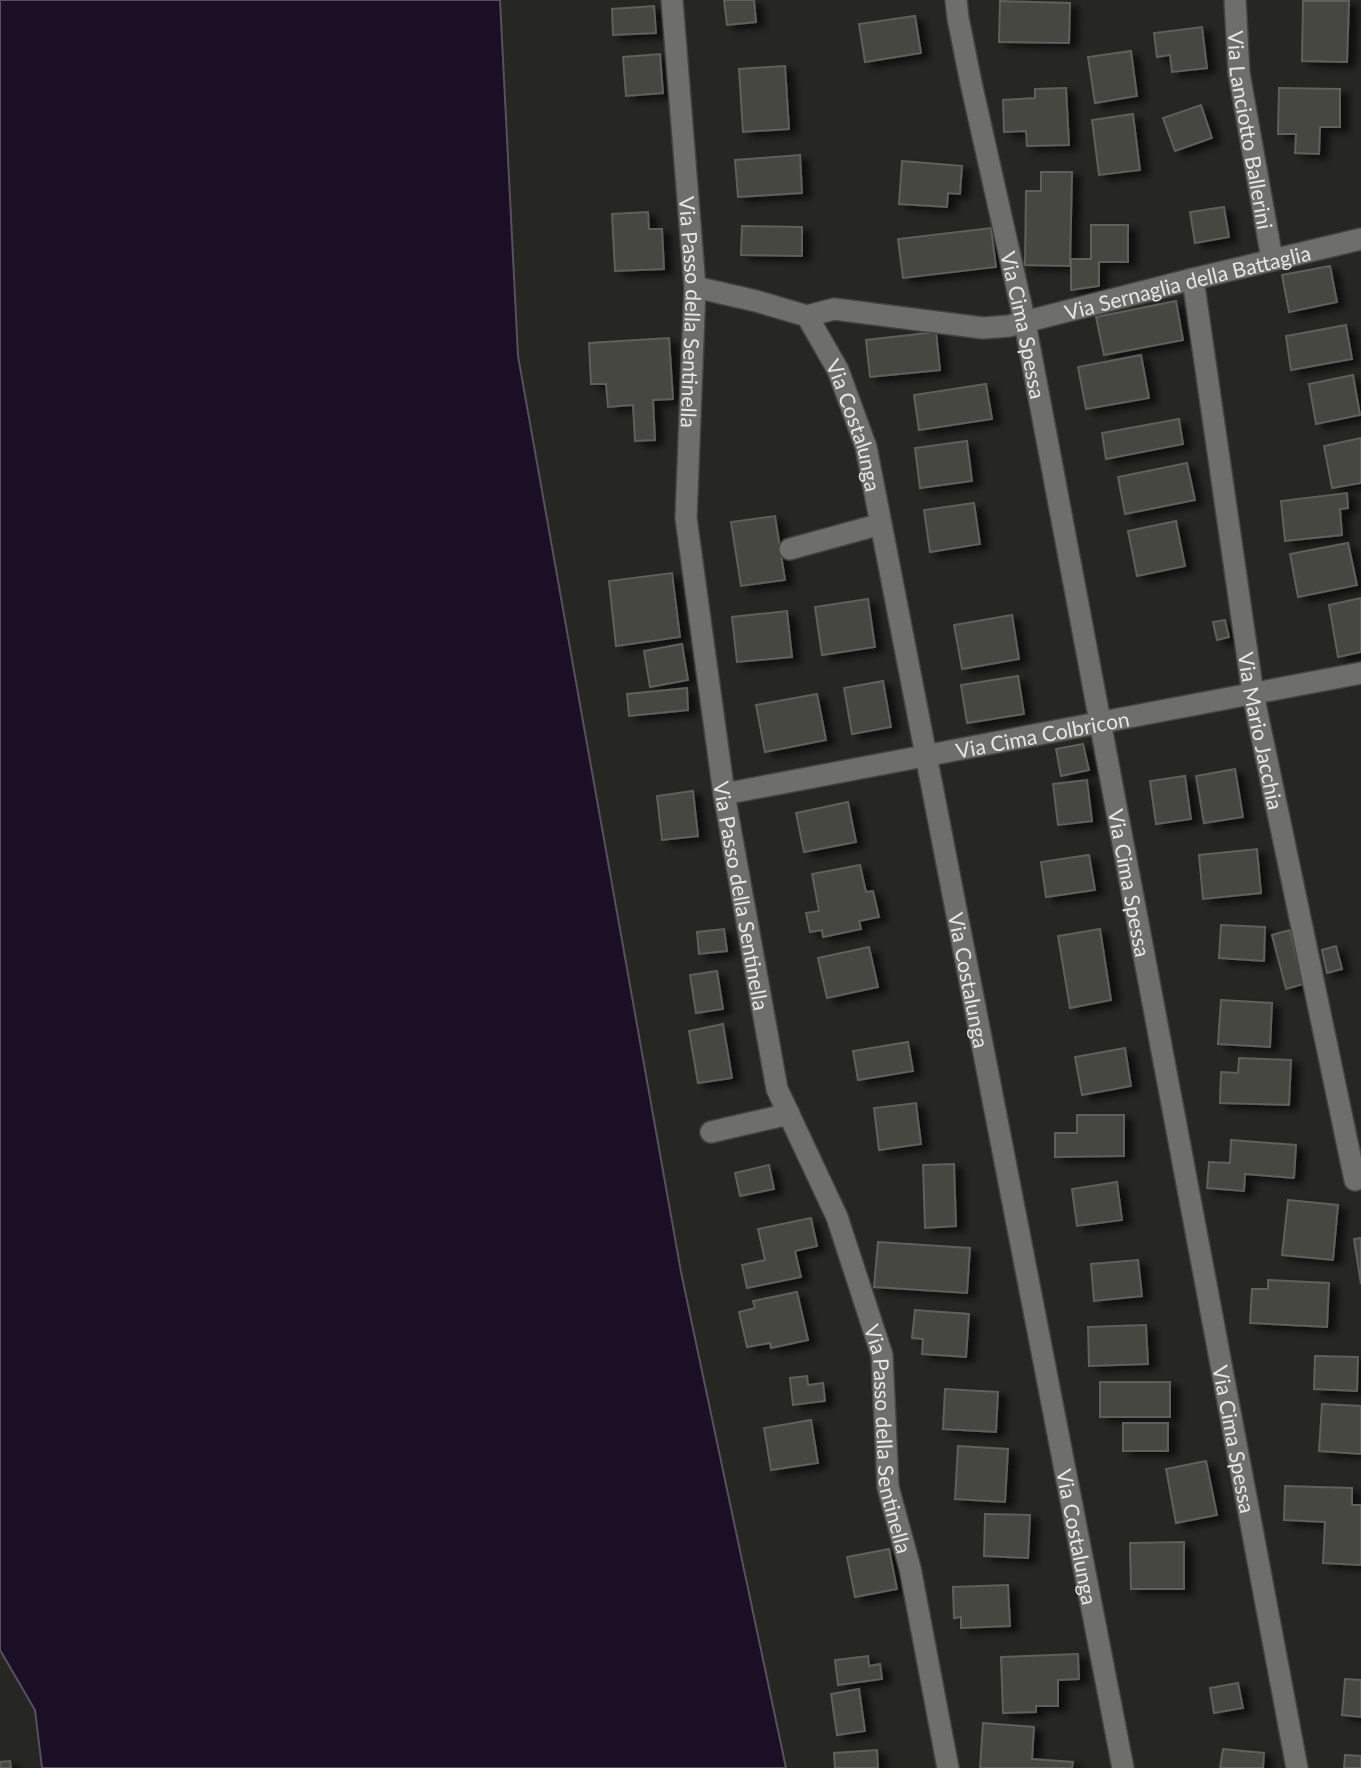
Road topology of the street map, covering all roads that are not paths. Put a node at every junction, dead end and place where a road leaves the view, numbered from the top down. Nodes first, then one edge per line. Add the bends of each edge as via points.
1 (671, 0) edge
2 (956, 0) edge
3 (1235, 0) edge
4 (1361, 239) edge
5 (1272, 259) junction
6 (1193, 279) junction
7 (695, 287) junction
8 (807, 316) junction
9 (1025, 323) junction
10 (881, 524) junction
11 (790, 549) dead end
12 (1361, 673) edge
13 (1252, 694) junction
14 (1101, 723) junction
15 (928, 756) junction
16 (724, 794) junction
17 (789, 1114) junction
18 (711, 1132) dead end
19 (1355, 1180) dead end
20 (948, 1768) edge
21 (1123, 1768) edge
22 (1297, 1768) edge

1 - 7 street, Via Passo della Sentinella
2 - 9 street, Via Cima Spessa
3 - 5 street, Via Lanciotto Ballerini via 1240,73
4 - 5 street, Via Sernaglia della Battaglia
5 - 6 street, Via Sernaglia della Battaglia
6 - 9 street, Via Sernaglia della Battaglia
6 - 13 street, Via Mario Jacchia
7 - 8 street
7 - 16 street, Via Passo della Sentinella via 686,518
8 - 9 street, Via Sernaglia della Battaglia via 834,309 983,328
8 - 10 street, Via Costalunga via 838,370 866,447
9 - 14 street, Via Cima Spessa
10 - 11 street
10 - 15 street, Via Costalunga
12 - 13 street, Via Cima Colbricon
13 - 14 street, Via Cima Colbricon
13 - 19 street, Via Mario Jacchia
14 - 15 street, Via Cima Colbricon
14 - 22 street, Via Cima Spessa
15 - 16 street, Via Cima Colbricon
15 - 21 street, Via Costalunga
16 - 17 street, Via Passo della Sentinella via 777,1089
17 - 18 street
17 - 20 street, Via Passo della Sentinella via 838,1217 882,1355 888,1487 911,1568

